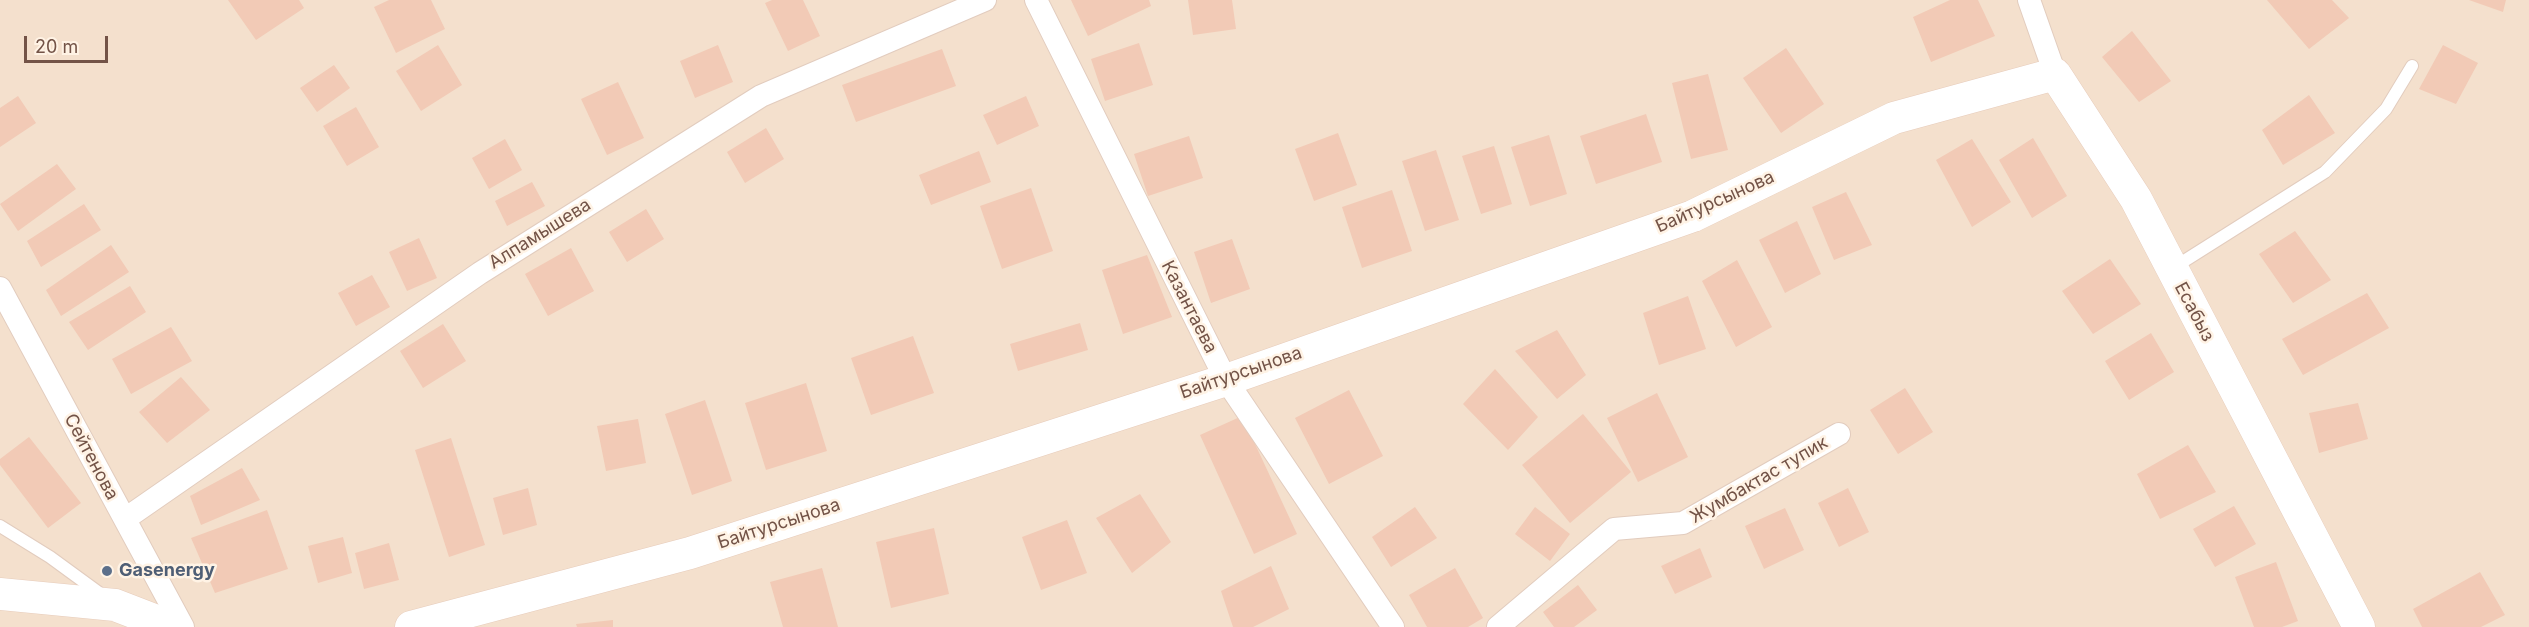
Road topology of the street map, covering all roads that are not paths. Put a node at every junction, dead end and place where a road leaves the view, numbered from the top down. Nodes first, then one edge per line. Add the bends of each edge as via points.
1 (985, 0) edge
2 (1036, 0) edge
3 (2029, 0) edge
4 (2412, 66) dead end
5 (2055, 74) junction
6 (2172, 269) junction
7 (0, 288) edge
8 (1226, 380) junction
9 (1839, 434) dead end
10 (124, 519) junction
11 (0, 526) edge
12 (0, 594) edge
13 (115, 605) junction
14 (172, 627) edge
15 (183, 627) edge
16 (411, 627) edge
17 (1393, 627) edge
18 (1498, 627) edge
19 (2359, 627) edge

1 - 10 street, Алпамышева via 761,96 480,273
2 - 8 street, Казантаева
3 - 5 street, Есабыз
4 - 6 lane via 2386,109 2325,172
5 - 6 main road, Есабыз via 2136,199
5 - 8 main road, Байтурсынова via 1894,118 1693,216
6 - 19 main road, Есабыз
7 - 10 street, Сейтенова
8 - 16 main road, Байтурсынова via 690,553
8 - 17 street, Казантаева
9 - 18 street, Жумбактас тупик via 1683,523 1614,529
10 - 15 street, Сейтенова
11 - 13 lane
12 - 13 main road
13 - 14 main road

